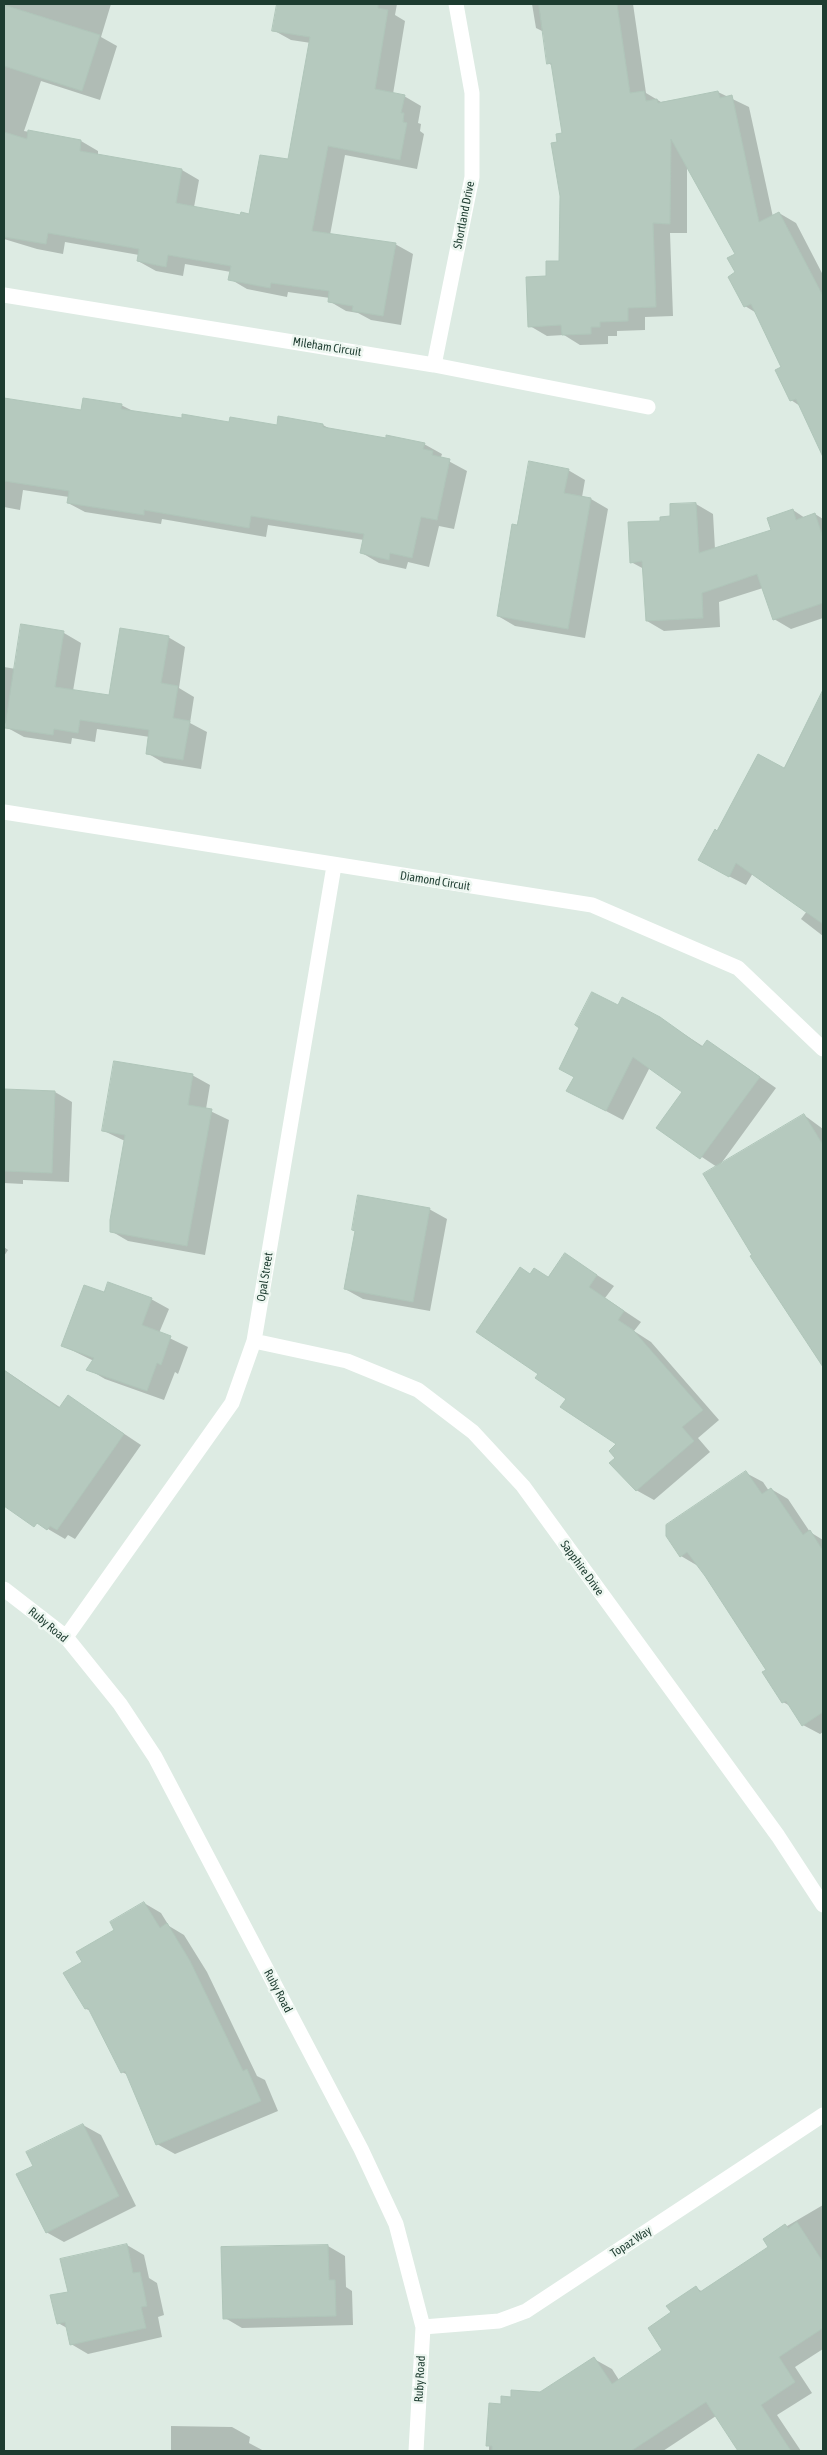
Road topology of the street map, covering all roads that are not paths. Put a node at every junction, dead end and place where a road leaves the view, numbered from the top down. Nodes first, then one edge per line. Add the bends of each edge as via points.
1 (456, 4) edge
2 (4, 295) edge
3 (434, 365) junction
4 (648, 407) dead end
5 (4, 812) edge
6 (334, 866) junction
7 (823, 1049) edge
8 (254, 1340) junction
9 (4, 1589) edge
10 (66, 1637) junction
11 (823, 1905) edge
12 (823, 2115) edge
13 (423, 2327) junction
14 (416, 2451) edge

1 - 3 street, Shortland Drive via 472,93 472,178
2 - 3 street, Mileham Circuit
3 - 4 street, Mileham Circuit
5 - 6 street, Diamond Circuit
6 - 7 street, Diamond Circuit via 592,905 738,968
6 - 8 street, Opal Street
8 - 10 street, Opal Street via 232,1403
8 - 11 street, Sapphire Drive via 347,1361 409,1386 473,1432 523,1486 778,1836
9 - 10 street, Ruby Road
10 - 13 street, Ruby Road via 120,1704 155,1757 356,2140 396,2224
12 - 13 street, Topaz Way via 526,2311 499,2321
13 - 14 street, Ruby Road

